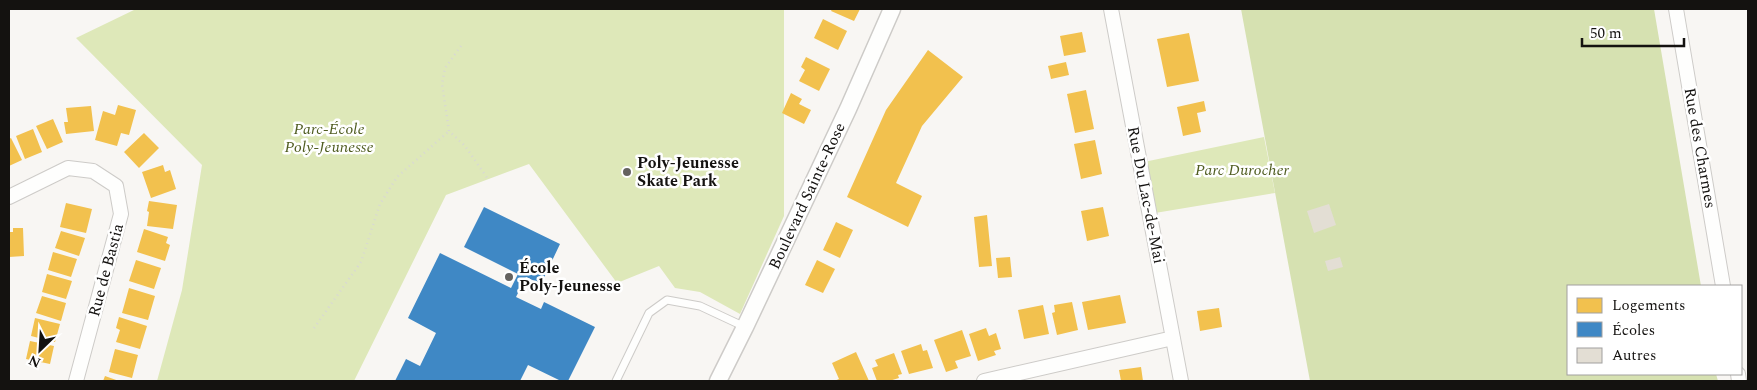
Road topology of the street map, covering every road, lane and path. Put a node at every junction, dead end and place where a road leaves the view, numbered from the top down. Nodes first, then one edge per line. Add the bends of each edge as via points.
1 (892, 9) edge
2 (1111, 9) edge
3 (1676, 9) edge
4 (461, 46) dead end
5 (449, 131) junction
6 (488, 179) dead end
7 (9, 197) edge
8 (1723, 285) edge
9 (745, 327) junction
10 (314, 328) dead end
11 (1173, 338) junction
12 (76, 381) edge
13 (616, 381) edge
14 (718, 381) edge
15 (984, 381) edge
16 (1181, 381) edge

1 - 9 street, Boulevard Sainte-Rose
2 - 11 street, Rue Du Lac-de-Mai
3 - 8 street, Rue des Charmes
4 - 5 path via 445,68 442,84
5 - 6 path via 465,146
5 - 10 path via 396,177 380,204 361,262
7 - 12 street, Rue de Bastia via 68,168 93,171 116,186 122,214
9 - 13 lane via 700,306 667,300 649,313
9 - 14 street, Boulevard Sainte-Rose
11 - 15 street
11 - 16 street, Rue Du Lac-de-Mai

